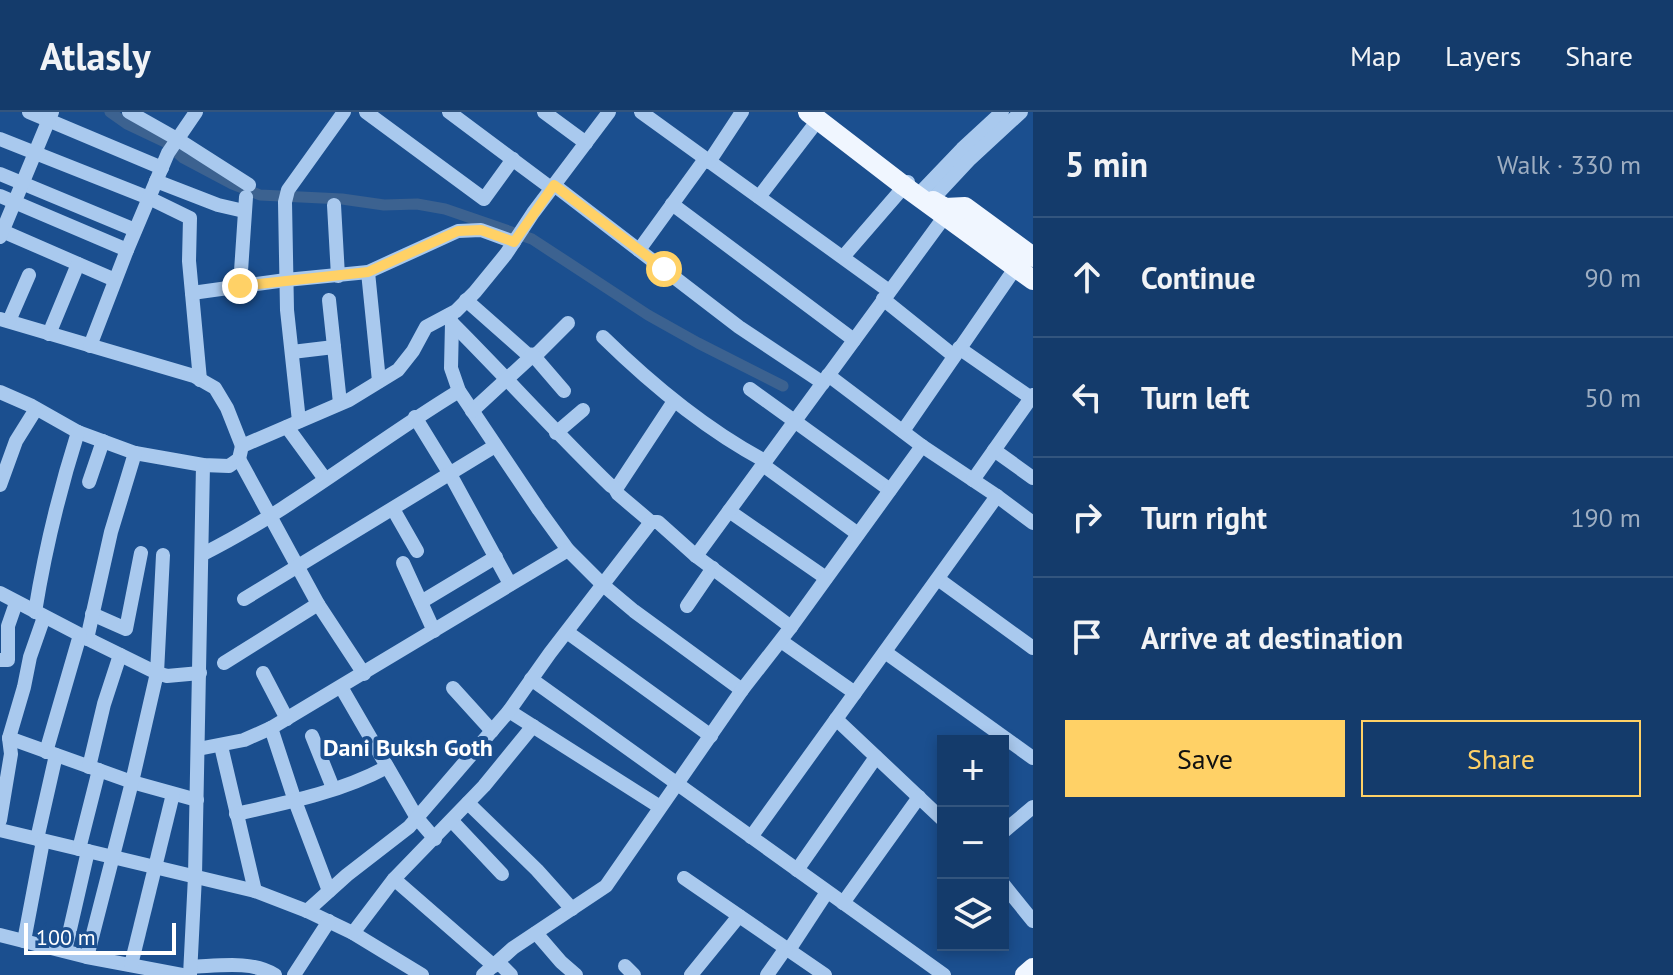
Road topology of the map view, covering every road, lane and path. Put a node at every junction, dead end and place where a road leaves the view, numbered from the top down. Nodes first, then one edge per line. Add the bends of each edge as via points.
1 (29, 112) edge
2 (129, 112) edge
3 (196, 112) edge
4 (344, 112) edge
5 (366, 112) edge
6 (449, 112) edge
7 (544, 112) edge
8 (609, 112) edge
9 (641, 112) edge
10 (742, 112) edge
11 (1002, 112) edge
12 (1021, 112) edge
13 (819, 115) edge
14 (51, 116) edge
15 (0, 139) edge
16 (586, 143) junction
17 (173, 144) junction
18 (35, 153) junction
19 (513, 159) junction
20 (707, 160) junction
21 (0, 174) edge
22 (159, 174) junction
23 (23, 183) junction
24 (553, 187) junction
25 (918, 193) junction
26 (0, 196) edge
27 (246, 197) junction
28 (759, 197) junction
29 (149, 198) junction
30 (15, 202) junction
31 (672, 204) junction
32 (334, 205) dead end
33 (945, 216) junction
34 (135, 230) junction
35 (1, 233) edge
36 (517, 236) junction
37 (127, 250) junction
38 (639, 250) junction
39 (843, 257) junction
40 (1024, 262) edge
41 (78, 264) junction
42 (368, 272) junction
43 (29, 275) dead end
44 (338, 276) junction
45 (115, 280) junction
46 (286, 280) junction
47 (1033, 280) edge
48 (240, 286) junction
49 (192, 293) junction
50 (886, 295) junction
51 (329, 300) dead end
52 (466, 300) junction
53 (450, 319) junction
54 (5, 320) edge
55 (568, 323) dead end
56 (49, 334) junction
57 (603, 337) dead end
58 (854, 340) junction
59 (90, 346) junction
60 (334, 347) junction
61 (292, 352) junction
62 (957, 352) junction
63 (533, 355) junction
64 (508, 379) junction
65 (826, 379) junction
66 (200, 380) junction
67 (379, 381) junction
68 (750, 389) dead end
69 (459, 391) junction
70 (564, 391) dead end
71 (0, 392) edge
72 (1032, 397) edge
73 (674, 401) junction
74 (340, 403) junction
75 (36, 409) junction
76 (583, 410) dead end
77 (472, 411) junction
78 (415, 417) junction
79 (1027, 417) edge
80 (795, 420) junction
81 (293, 424) junction
82 (903, 431) junction
83 (78, 432) junction
84 (556, 433) junction
85 (103, 441) junction
86 (495, 446) junction
87 (922, 446) junction
88 (994, 450) junction
89 (135, 453) junction
90 (240, 453) junction
91 (764, 463) junction
92 (203, 465) junction
93 (450, 474) junction
94 (1033, 478) edge
95 (325, 479) junction
96 (973, 480) junction
97 (89, 482) dead end
98 (0, 485) edge
99 (614, 487) junction
100 (890, 490) junction
101 (997, 496) junction
102 (393, 509) junction
103 (729, 511) junction
104 (269, 515) junction
105 (651, 522) junction
106 (1033, 523) edge
107 (858, 534) junction
108 (568, 550) junction
109 (417, 551) dead end
110 (141, 553) dead end
111 (203, 554) junction
112 (163, 555) dead end
113 (696, 556) junction
114 (496, 557) junction
115 (403, 563) dead end
116 (297, 567) junction
117 (713, 568) junction
118 (826, 578) junction
119 (938, 579) junction
120 (510, 584) junction
121 (603, 585) junction
122 (0, 593) edge
123 (244, 599) dead end
124 (421, 602) junction
125 (16, 603) junction
126 (318, 604) junction
127 (687, 606) dead end
128 (39, 614) junction
129 (92, 614) junction
130 (791, 627) junction
131 (434, 631) junction
132 (567, 632) junction
133 (84, 637) junction
134 (781, 641) junction
135 (1033, 648) edge
136 (885, 652) junction
137 (120, 655) junction
138 (0, 660) edge
139 (224, 663) dead end
140 (157, 673) junction
141 (200, 673) junction
142 (263, 673) dead end
143 (364, 674) junction
144 (531, 679) junction
145 (341, 687) junction
146 (453, 688) dead end
147 (742, 690) junction
148 (855, 693) junction
149 (509, 711) junction
150 (287, 719) junction
151 (836, 719) junction
152 (533, 726) junction
153 (271, 728) junction
154 (492, 731) junction
155 (312, 736) dead end
156 (711, 736) junction
157 (9, 738) junction
158 (221, 746) junction
159 (198, 749) junction
160 (51, 754) junction
161 (876, 757) junction
162 (1033, 758) edge
163 (387, 767) junction
164 (94, 769) junction
165 (132, 782) junction
166 (678, 784) junction
167 (333, 788) junction
168 (173, 794) junction
169 (919, 797) junction
170 (197, 800) junction
171 (295, 801) junction
172 (468, 803) junction
173 (660, 807) junction
174 (1033, 807) edge
175 (236, 814) junction
176 (937, 814) edge
177 (417, 818) junction
178 (452, 821) junction
179 (1009, 827) edge
180 (1, 831) edge
181 (751, 837) junction
182 (435, 839) junction
183 (40, 840) junction
184 (83, 850) junction
185 (112, 857) junction
186 (155, 867) junction
187 (797, 870) junction
188 (502, 874) dead end
189 (195, 876) junction
190 (684, 878) dead end
191 (394, 879) junction
192 (255, 891) junction
193 (329, 891) junction
194 (1009, 891) edge
195 (827, 892) junction
196 (843, 903) junction
197 (572, 909) junction
198 (307, 911) junction
199 (739, 916) junction
200 (329, 921) junction
201 (1033, 921) edge
202 (353, 933) junction
203 (536, 933) junction
204 (0, 935) edge
205 (24, 941) junction
206 (787, 949) junction
207 (65, 951) junction
208 (87, 957) junction
209 (131, 965) junction
210 (491, 967) edge
211 (1033, 968) edge
212 (400, 969) edge
213 (188, 972) edge
214 (420, 974) edge
215 (275, 975) edge
216 (294, 975) edge
217 (511, 975) edge
218 (576, 975) edge
219 (691, 975) edge
220 (767, 975) edge
221 (825, 975) edge
222 (944, 975) edge
223 (1025, 975) edge

1 - 14 street
2 - 17 street
3 - 17 street
4 - 46 street via 287,196
5 - 19 street via 484,199
6 - 19 street
7 - 16 street
8 - 16 street
9 - 20 street
10 - 20 street
11 - 25 street
12 - 25 street via 970,159
13 - 25 main road
13 - 28 street
14 - 18 street
14 - 22 street
15 - 18 street
16 - 24 street
17 - 22 street
17 - 27 street
18 - 23 street
18 - 29 street
19 - 24 street
20 - 28 street
20 - 31 street
21 - 23 street
22 - 27 street via 218,205
22 - 29 street
23 - 30 street
23 - 34 street
24 - 36 street
24 - 38 street
25 - 33 main road
25 - 39 street
25 - 40 main road via 945,208 965,207
26 - 30 street
27 - 48 street
28 - 39 street
29 - 34 street
29 - 49 street via 190,218
30 - 35 street
30 - 37 street
31 - 38 street
31 - 58 street
32 - 44 street
33 - 40 main road
33 - 50 street
34 - 37 street
35 - 41 street
36 - 42 street via 458,231
36 - 52 street
37 - 45 street
38 - 65 street via 739,327
39 - 50 street
40 - 47 main road
40 - 62 street
41 - 45 street
41 - 56 street
42 - 44 street
42 - 67 street
43 - 54 street
44 - 46 street
45 - 59 street
46 - 48 street
46 - 61 street
48 - 49 street
49 - 66 street
50 - 58 street
50 - 62 street
51 - 60 street
52 - 53 street
52 - 63 street
53 - 64 street
53 - 67 street via 426,327 398,370
53 - 69 street via 451,368
54 - 56 street
55 - 63 street
56 - 59 street
57 - 73 street
58 - 65 street
59 - 66 street
60 - 61 street
60 - 74 street
61 - 81 street
62 - 72 street
62 - 82 street
63 - 64 street
63 - 70 street
64 - 77 street
64 - 84 street
65 - 80 street
65 - 82 street
66 - 90 street via 215,388 227,408
67 - 74 street
68 - 80 street
69 - 77 street
69 - 78 street
71 - 75 street
72 - 79 street
73 - 91 street
73 - 99 street
74 - 81 street
75 - 83 street
75 - 98 street via 16,441
76 - 84 street
77 - 86 street
78 - 93 street
78 - 95 street
79 - 88 street
80 - 91 street
80 - 100 street
81 - 90 street
81 - 95 street
82 - 87 street
83 - 85 street
83 - 128 street via 45,552
84 - 99 street
85 - 89 street
85 - 97 street
86 - 93 street
86 - 108 street
87 - 96 street
87 - 100 street
88 - 94 street
88 - 96 street
89 - 92 street
89 - 129 street
90 - 92 street via 229,466
90 - 104 street
91 - 103 street
91 - 107 street
92 - 111 street
93 - 102 street
93 - 114 street
95 - 104 street
96 - 101 street
99 - 105 street
100 - 107 street
101 - 106 street
101 - 119 street
102 - 109 street
102 - 116 street
103 - 113 street
103 - 118 street
104 - 111 street
104 - 116 street
105 - 113 street via 658,522
105 - 121 street
107 - 118 street
108 - 120 street
108 - 121 street
110 - 129 street via 126,629
111 - 141 street
112 - 140 street
113 - 117 street
114 - 120 street
114 - 124 street
115 - 124 street
116 - 123 street
116 - 126 street
117 - 127 street
117 - 130 street
118 - 130 street
119 - 135 street
119 - 136 street
120 - 131 street
121 - 132 street
121 - 147 street
122 - 125 street
124 - 131 street
125 - 128 street
125 - 138 street via 8,626 8,660
126 - 139 street
126 - 143 street
128 - 133 street
128 - 157 street
129 - 133 street
130 - 134 street
131 - 143 street
132 - 144 street
132 - 156 street
133 - 137 street
133 - 160 street
134 - 147 street
134 - 148 street
136 - 148 street
136 - 162 street
137 - 140 street
137 - 164 street via 104,704
140 - 141 street
140 - 165 street
141 - 159 street
142 - 150 street
143 - 145 street
144 - 149 street
144 - 166 street
145 - 150 street
145 - 163 street
146 - 154 street
147 - 156 street
148 - 151 street
149 - 152 street
149 - 154 street
150 - 153 street
151 - 161 street
151 - 181 street
152 - 172 street
152 - 173 street
153 - 158 street
153 - 171 street
154 - 177 street
155 - 167 street
156 - 166 street
157 - 160 street
157 - 180 street
158 - 159 street
158 - 175 street
159 - 170 street
160 - 164 street
160 - 183 street
161 - 169 street
161 - 187 street
163 - 167 street
163 - 177 street
164 - 165 street
164 - 184 street
165 - 168 street
165 - 185 street
166 - 173 street
166 - 181 street
167 - 171 street
168 - 170 street
168 - 186 street
169 - 176 street
169 - 196 street
170 - 189 street
171 - 175 street
171 - 193 street
172 - 178 street
172 - 197 street
173 - 197 street via 606,886
174 - 179 street
175 - 192 street
177 - 182 street
177 - 193 street
178 - 182 street
178 - 188 street
180 - 183 street
181 - 187 street
182 - 191 street
183 - 184 street
183 - 205 street
184 - 185 street
184 - 207 street
185 - 186 street
185 - 208 street
186 - 189 street
186 - 209 street
187 - 195 street
189 - 192 street
189 - 213 street
190 - 199 street
191 - 202 street
191 - 210 street
192 - 198 street
193 - 198 street
194 - 201 street
195 - 196 street
195 - 206 street
196 - 222 street
197 - 203 street
198 - 200 street
199 - 206 street
199 - 219 street
200 - 202 street
200 - 216 street
202 - 212 street
203 - 210 street
203 - 218 street
204 - 205 street
205 - 207 street
206 - 220 street
206 - 221 street
207 - 208 street
208 - 209 street
209 - 213 street
210 - 217 street
211 - 223 main road
212 - 214 street
213 - 215 street via 257,967

